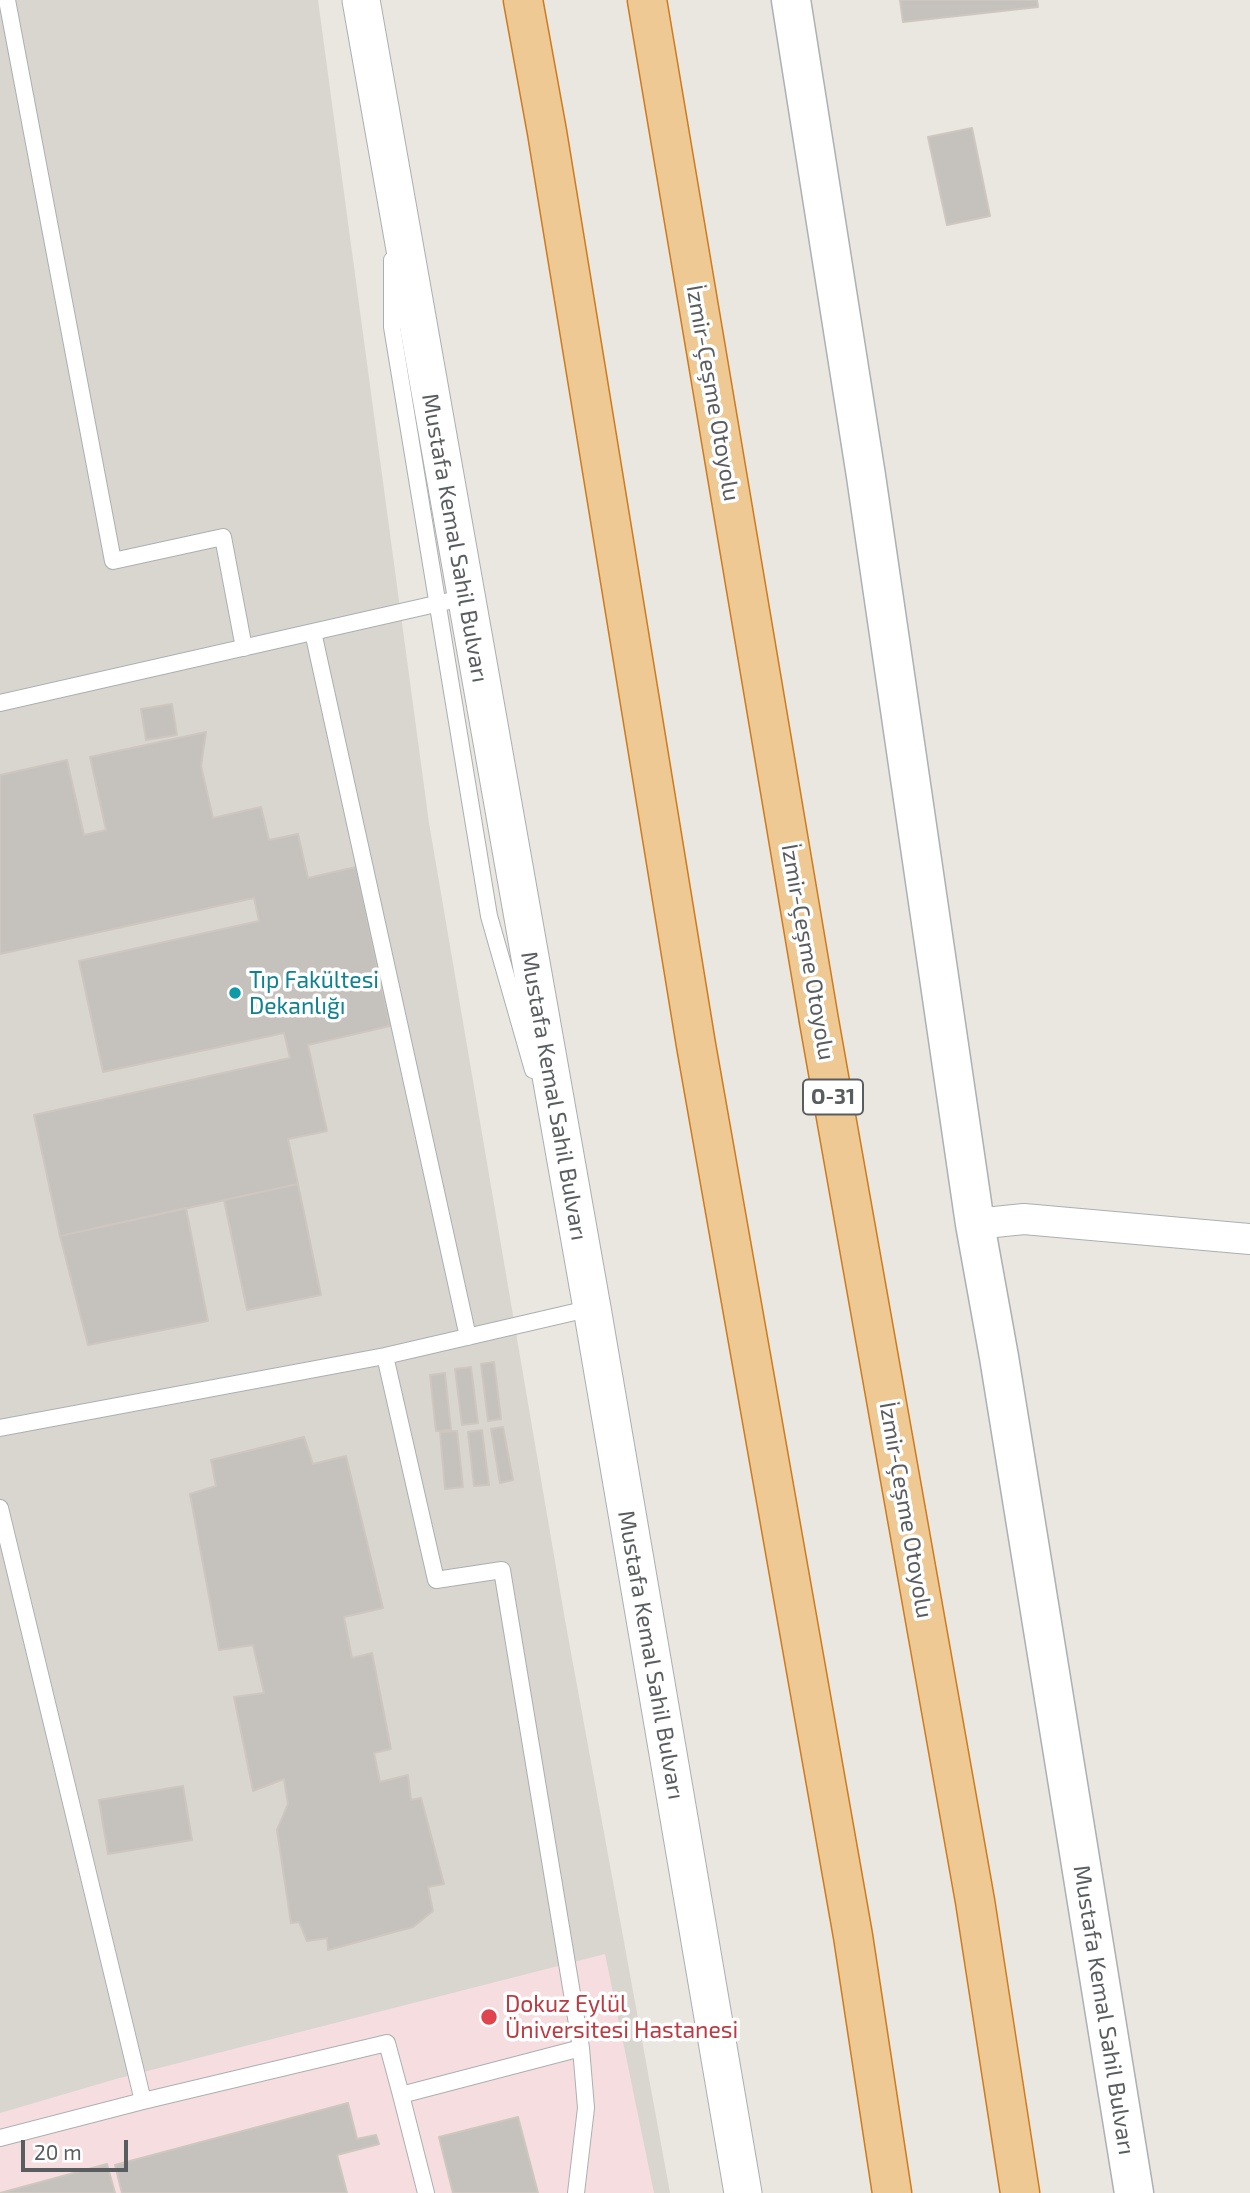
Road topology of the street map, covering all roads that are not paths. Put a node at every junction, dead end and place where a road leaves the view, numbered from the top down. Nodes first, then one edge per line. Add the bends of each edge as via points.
1 (7, 0) edge
2 (361, 0) edge
3 (523, 0) edge
4 (647, 0) edge
5 (791, 0) edge
6 (452, 600) junction
7 (313, 632) junction
8 (244, 648) junction
9 (0, 704) edge
10 (975, 1224) junction
11 (1250, 1239) edge
12 (592, 1308) junction
13 (468, 1337) junction
14 (385, 1356) junction
15 (0, 1428) edge
16 (0, 1508) edge
17 (581, 2048) junction
18 (401, 2095) junction
19 (143, 2101) junction
20 (0, 2138) edge
21 (426, 2193) edge
22 (576, 2193) edge
23 (743, 2193) edge
24 (892, 2193) edge
25 (1020, 2193) edge
26 (1134, 2193) edge

1 - 8 lane via 113,561 223,537
2 - 6 street, Mustafa Kemal Sahil Bulvarı via 392,170
3 - 24 highway via 698,1059 853,1936
4 - 25 highway, İzmir-Çeşme Otoyolu / O-31 via 975,1901
5 - 10 main road, Mustafa Kemal Sahil Bulvarı
6 - 7 lane
6 - 12 street, Mustafa Kemal Sahil Bulvarı
7 - 8 lane
7 - 13 lane
8 - 9 lane
10 - 11 street via 1024,1219
10 - 26 main road, Mustafa Kemal Sahil Bulvarı
12 - 13 lane
12 - 23 street, Mustafa Kemal Sahil Bulvarı
13 - 14 lane
14 - 15 lane
14 - 17 lane via 436,1580 502,1570
16 - 19 lane
17 - 18 lane
17 - 22 lane via 586,2108
18 - 19 lane via 387,2043
18 - 21 lane
19 - 20 lane

